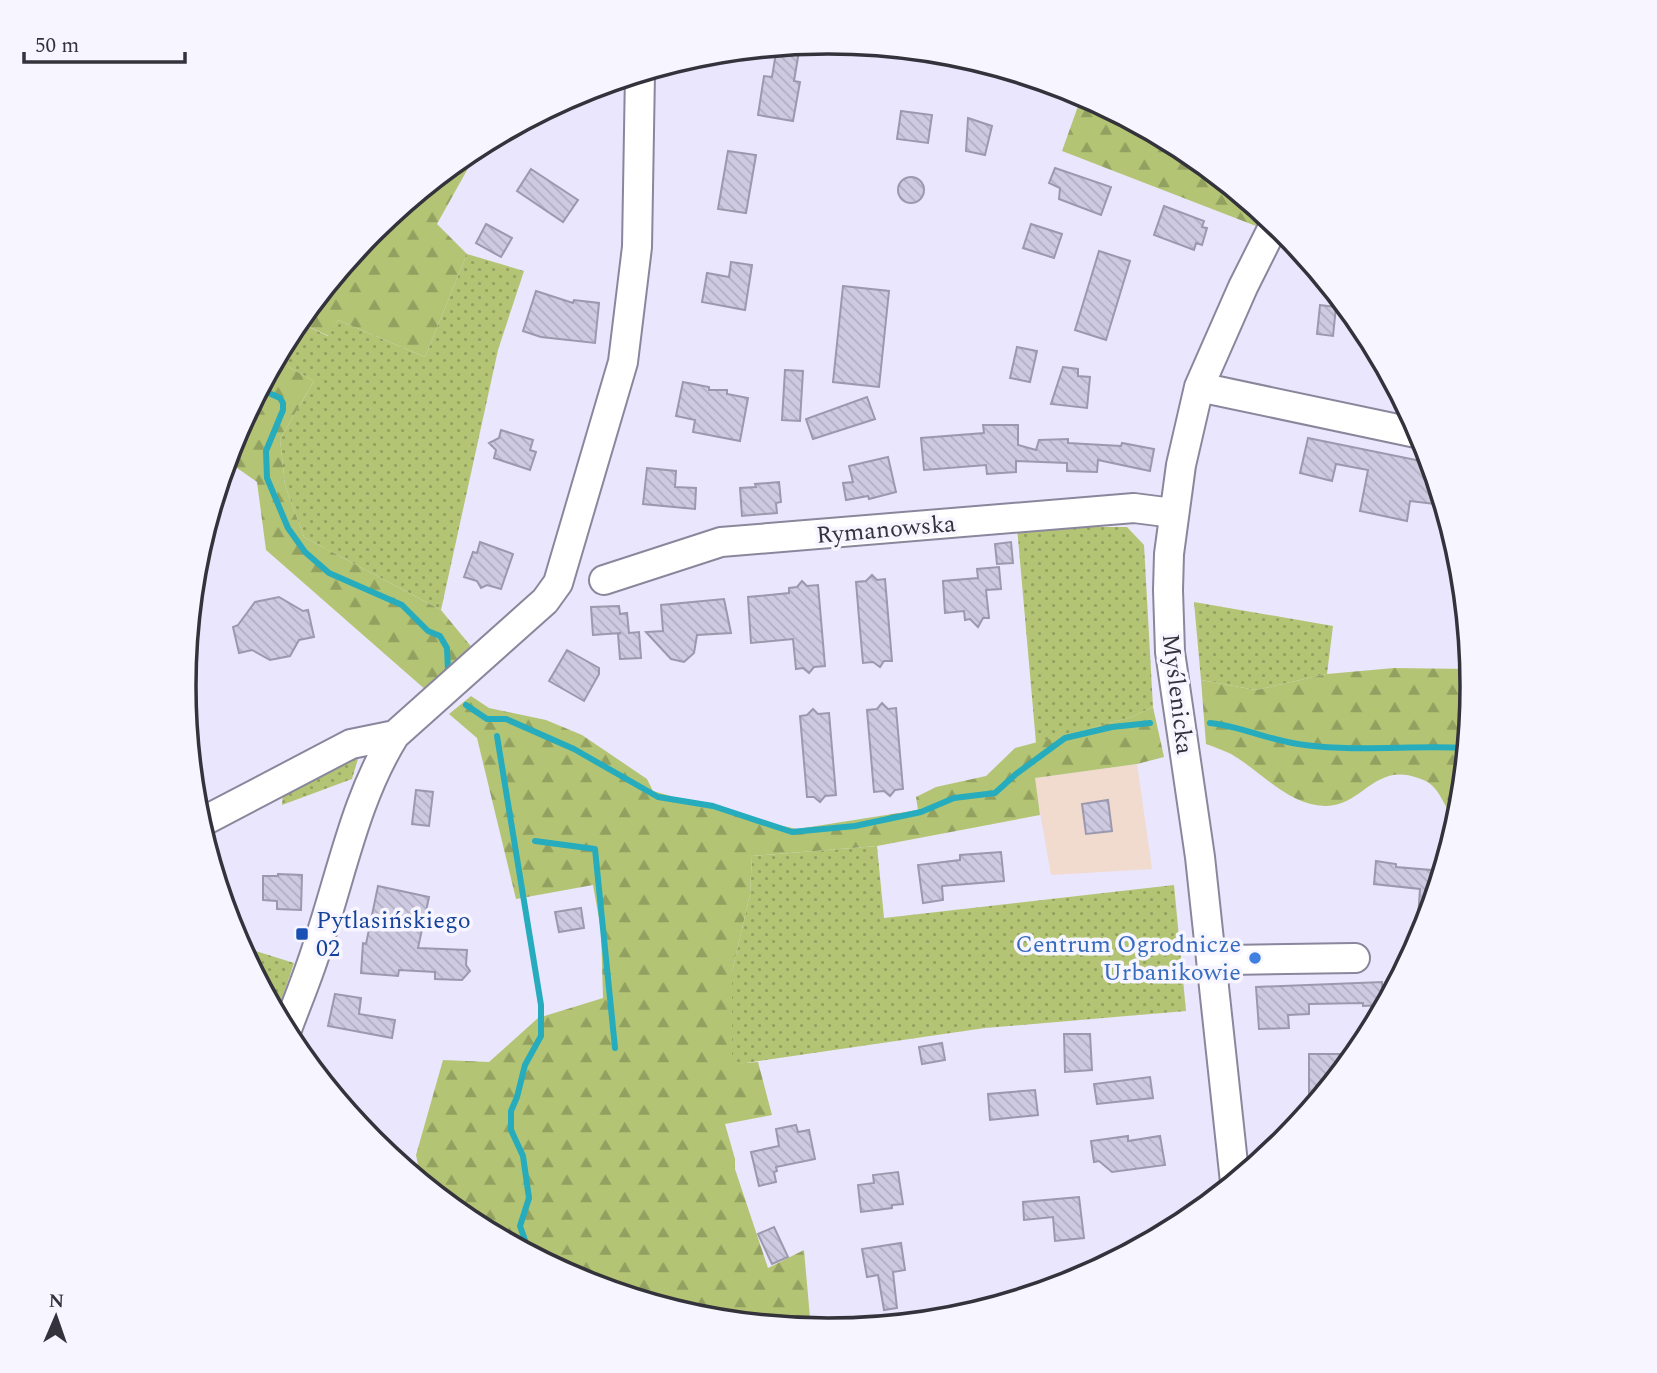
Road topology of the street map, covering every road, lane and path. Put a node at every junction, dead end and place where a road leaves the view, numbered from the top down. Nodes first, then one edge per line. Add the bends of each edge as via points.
1 (640, 84) edge
2 (1270, 234) edge
3 (1199, 387) junction
4 (1407, 431) edge
5 (1173, 513) junction
6 (604, 580) dead end
7 (395, 735) junction
8 (210, 818) edge
9 (1211, 956) junction
10 (1355, 958) dead end
11 (291, 1019) edge
12 (1234, 1171) edge

1 - 7 street via 638,247 624,362 558,583 545,601
2 - 3 street, Myślenicka
3 - 4 street
3 - 5 street, Myślenicka
5 - 6 street, Rymanowska via 1134,508 720,542
5 - 9 street, Myślenicka via 1170,652
7 - 8 street via 351,744
7 - 11 street via 367,788
9 - 10 street via 1228,960
9 - 12 street, Myślenicka

